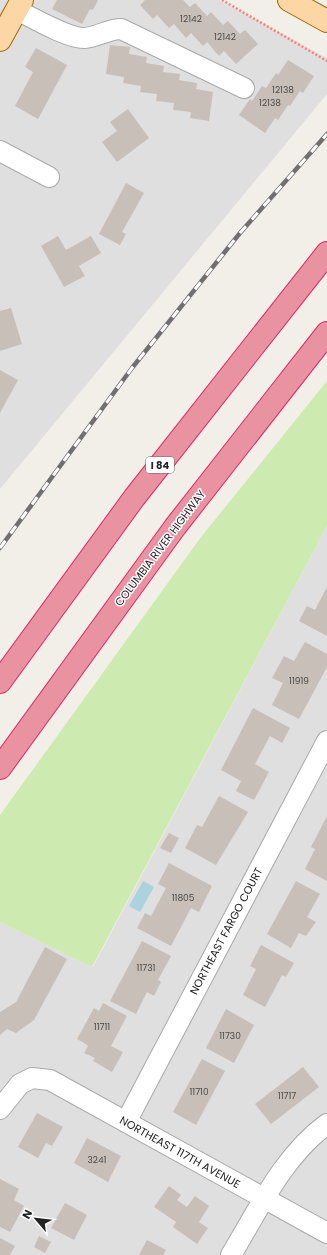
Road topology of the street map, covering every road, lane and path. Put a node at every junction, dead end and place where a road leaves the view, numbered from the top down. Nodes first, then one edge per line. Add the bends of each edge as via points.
1 (222, 0) edge
2 (289, 0) edge
3 (19, 5) edge
4 (327, 21) edge
5 (0, 40) edge
6 (327, 61) edge
7 (244, 88) dead end
8 (0, 150) edge
9 (49, 177) dead end
10 (327, 253) edge
11 (327, 333) edge
12 (327, 355) edge
13 (175, 527) junction
14 (0, 682) edge
15 (327, 740) edge
16 (0, 768) edge
17 (0, 1109) edge
18 (126, 1122) junction
19 (327, 1124) edge
20 (265, 1199) junction
21 (327, 1233) edge
22 (231, 1255) edge

1 - 6 path
2 - 4 main road
3 - 5 main road
3 - 7 street via 76,38 88,38 112,29 121,29
8 - 9 street
10 - 14 highway, I 84 via 143,487
11 - 13 highway, COLUMBIA RIVER HIGHWAY
12 - 13 highway
13 - 16 highway, COLUMBIA RIVER HIGHWAY
15 - 18 street, NORTHEAST FARGO COURT
17 - 18 street, NORTHEAST 117TH AVENUE via 20,1084 32,1078 50,1080
18 - 20 street, NORTHEAST 117TH AVENUE
19 - 20 street via 291,1158
20 - 21 street, NORTHEAST 117TH AVENUE
20 - 22 street

